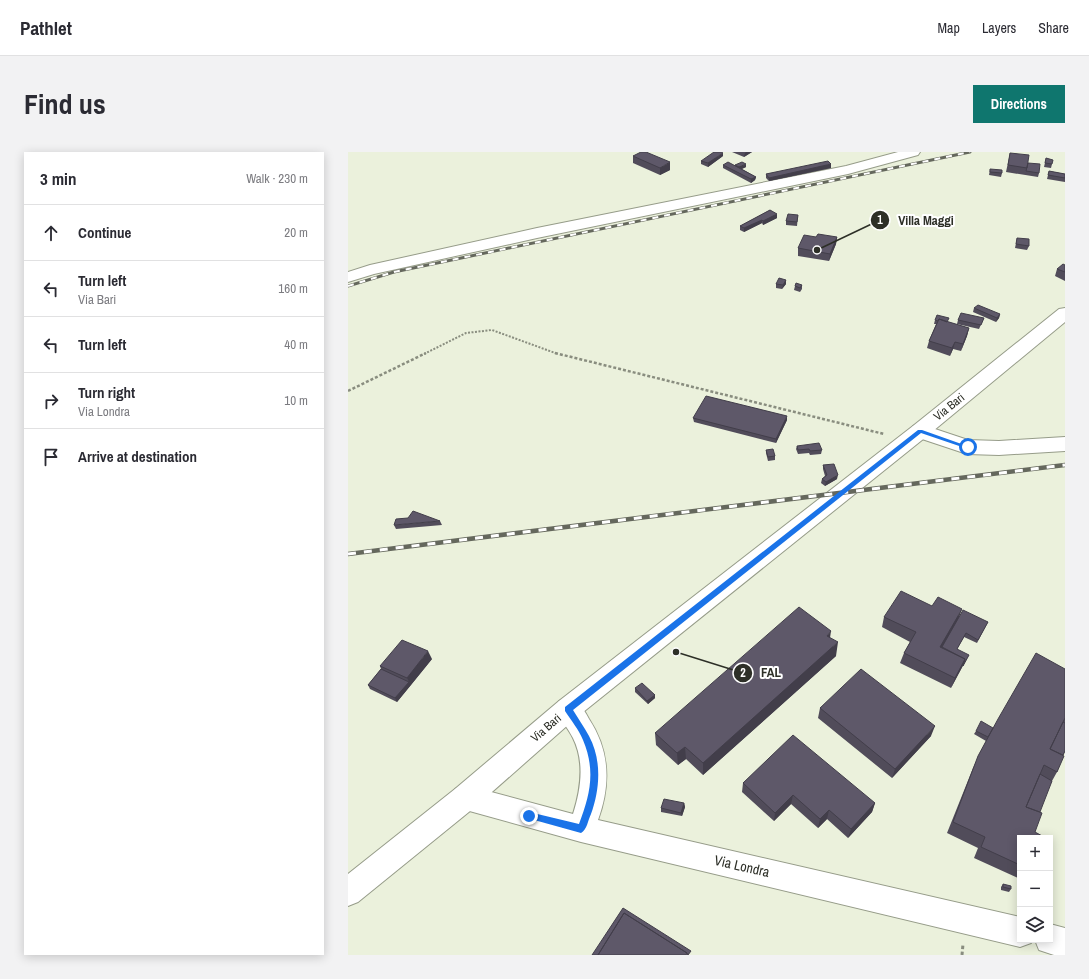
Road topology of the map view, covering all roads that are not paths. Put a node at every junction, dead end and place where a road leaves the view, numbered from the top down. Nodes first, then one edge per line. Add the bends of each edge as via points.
1 (913, 152) edge
2 (348, 277) edge
3 (1065, 313) edge
4 (914, 435) junction
5 (1065, 444) edge
6 (568, 709) junction
7 (465, 798) junction
8 (581, 829) junction
9 (348, 892) edge
10 (1017, 931) edge
11 (1053, 940) edge
12 (1065, 943) edge

1 - 2 street via 841,172 537,233
3 - 4 street, Via Bari
4 - 5 street via 968,447
4 - 6 street, Via Bari
6 - 7 street, Via Bari
6 - 8 street via 586,738 593,761 595,782
7 - 8 street, Via Londra
7 - 9 street, Via Bari
8 - 10 street, Via Londra
11 - 12 street

